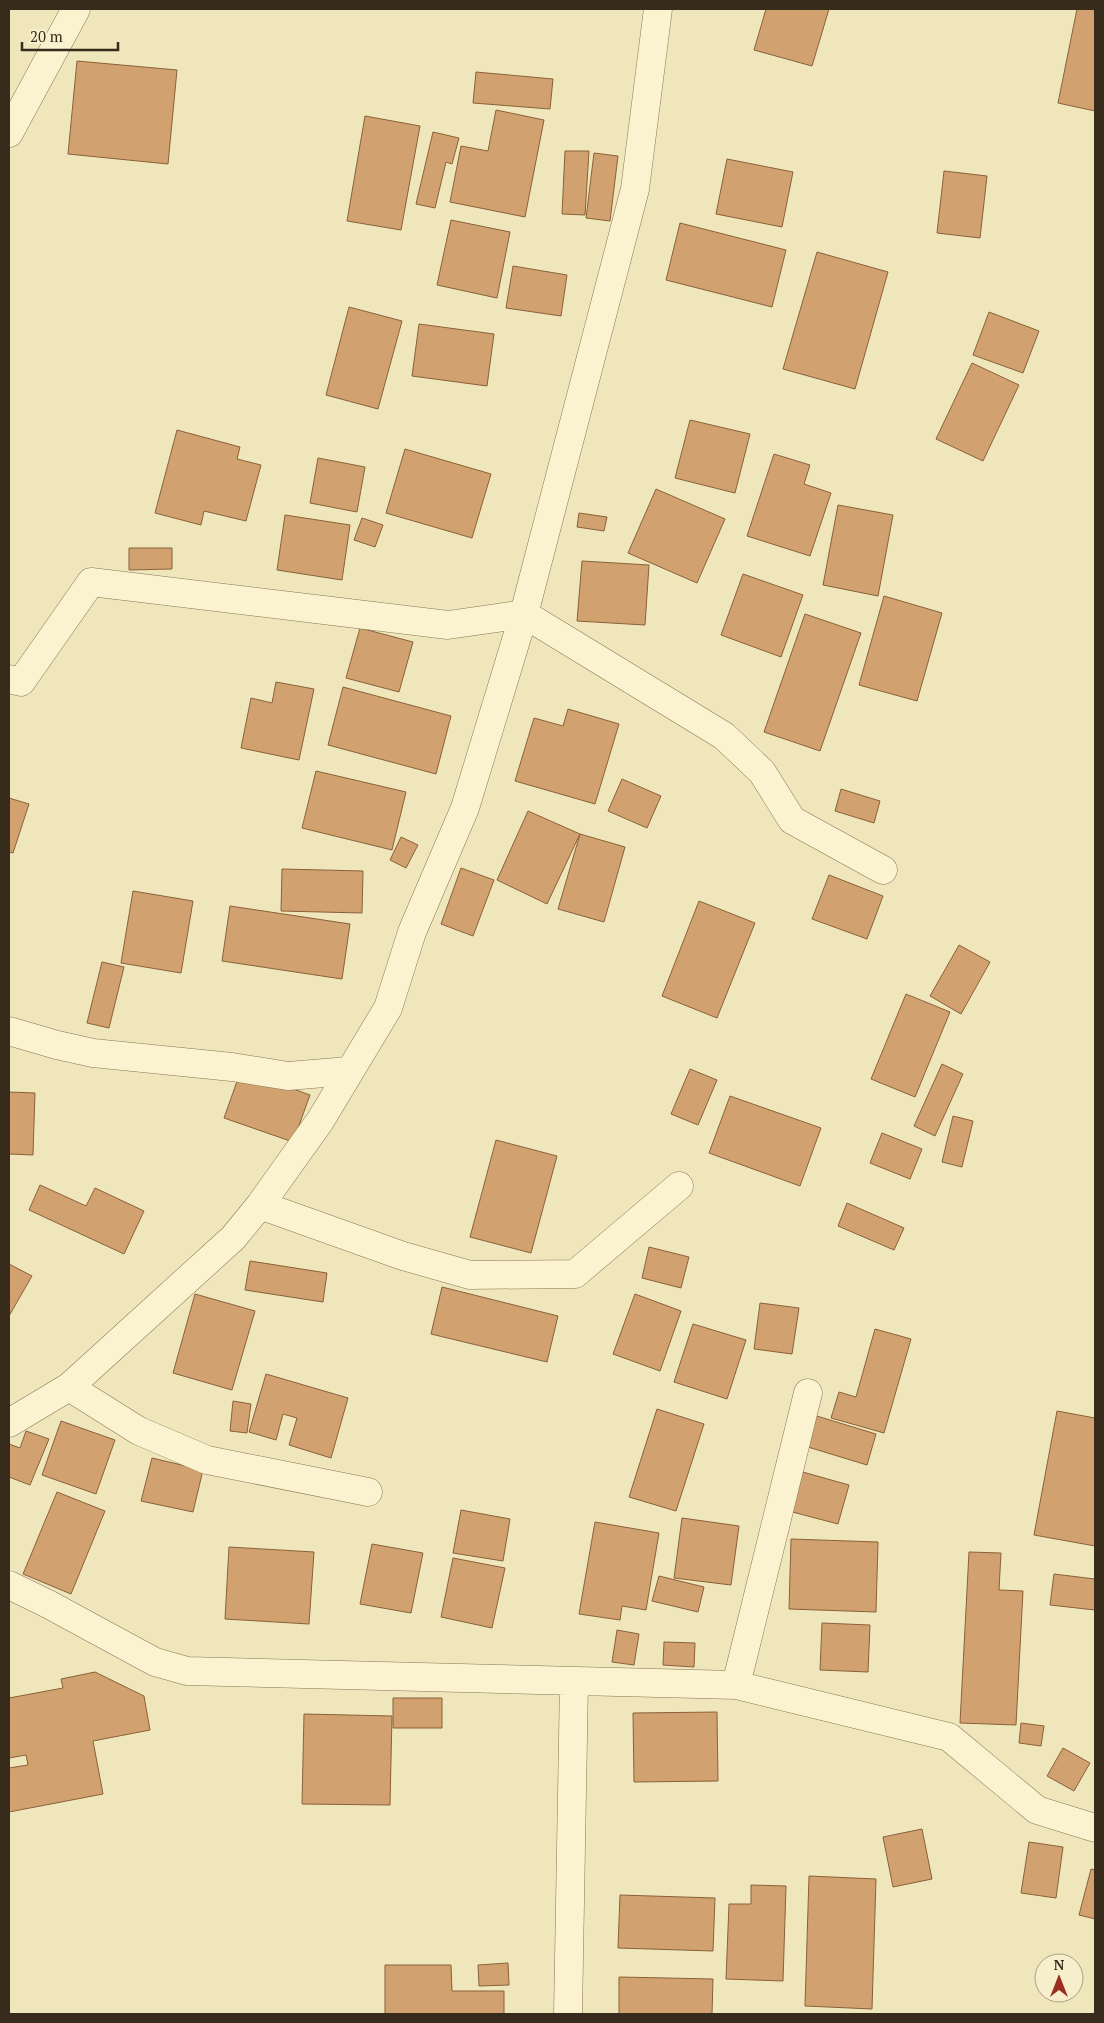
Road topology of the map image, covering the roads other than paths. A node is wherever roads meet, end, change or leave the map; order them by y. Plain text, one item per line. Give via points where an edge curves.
1 (76, 9) edge
2 (658, 9) edge
3 (9, 133) edge
4 (524, 614) junction
5 (9, 679) edge
6 (882, 870) dead end
7 (9, 1031) edge
8 (349, 1071) junction
9 (679, 1186) dead end
10 (260, 1205) junction
11 (69, 1387) junction
12 (808, 1393) dead end
13 (9, 1423) edge
14 (368, 1492) dead end
15 (9, 1585) edge
16 (574, 1682) junction
17 (736, 1685) junction
18 (1095, 1828) edge
19 (568, 2014) edge

1 - 3 street
2 - 4 street via 635,189
4 - 5 street via 448,625 91,582 21,682
4 - 6 street via 724,736 762,772 792,820
4 - 8 street via 465,808 412,932 388,1008
7 - 8 street via 93,1053 288,1076
8 - 10 street via 320,1121
9 - 10 street via 575,1274 470,1275 403,1256
10 - 11 street via 233,1238
11 - 13 street
11 - 14 street via 139,1431 208,1460
12 - 17 street
15 - 16 street via 155,1662 187,1671
16 - 17 street
16 - 19 street
17 - 18 street via 949,1736 1037,1810

